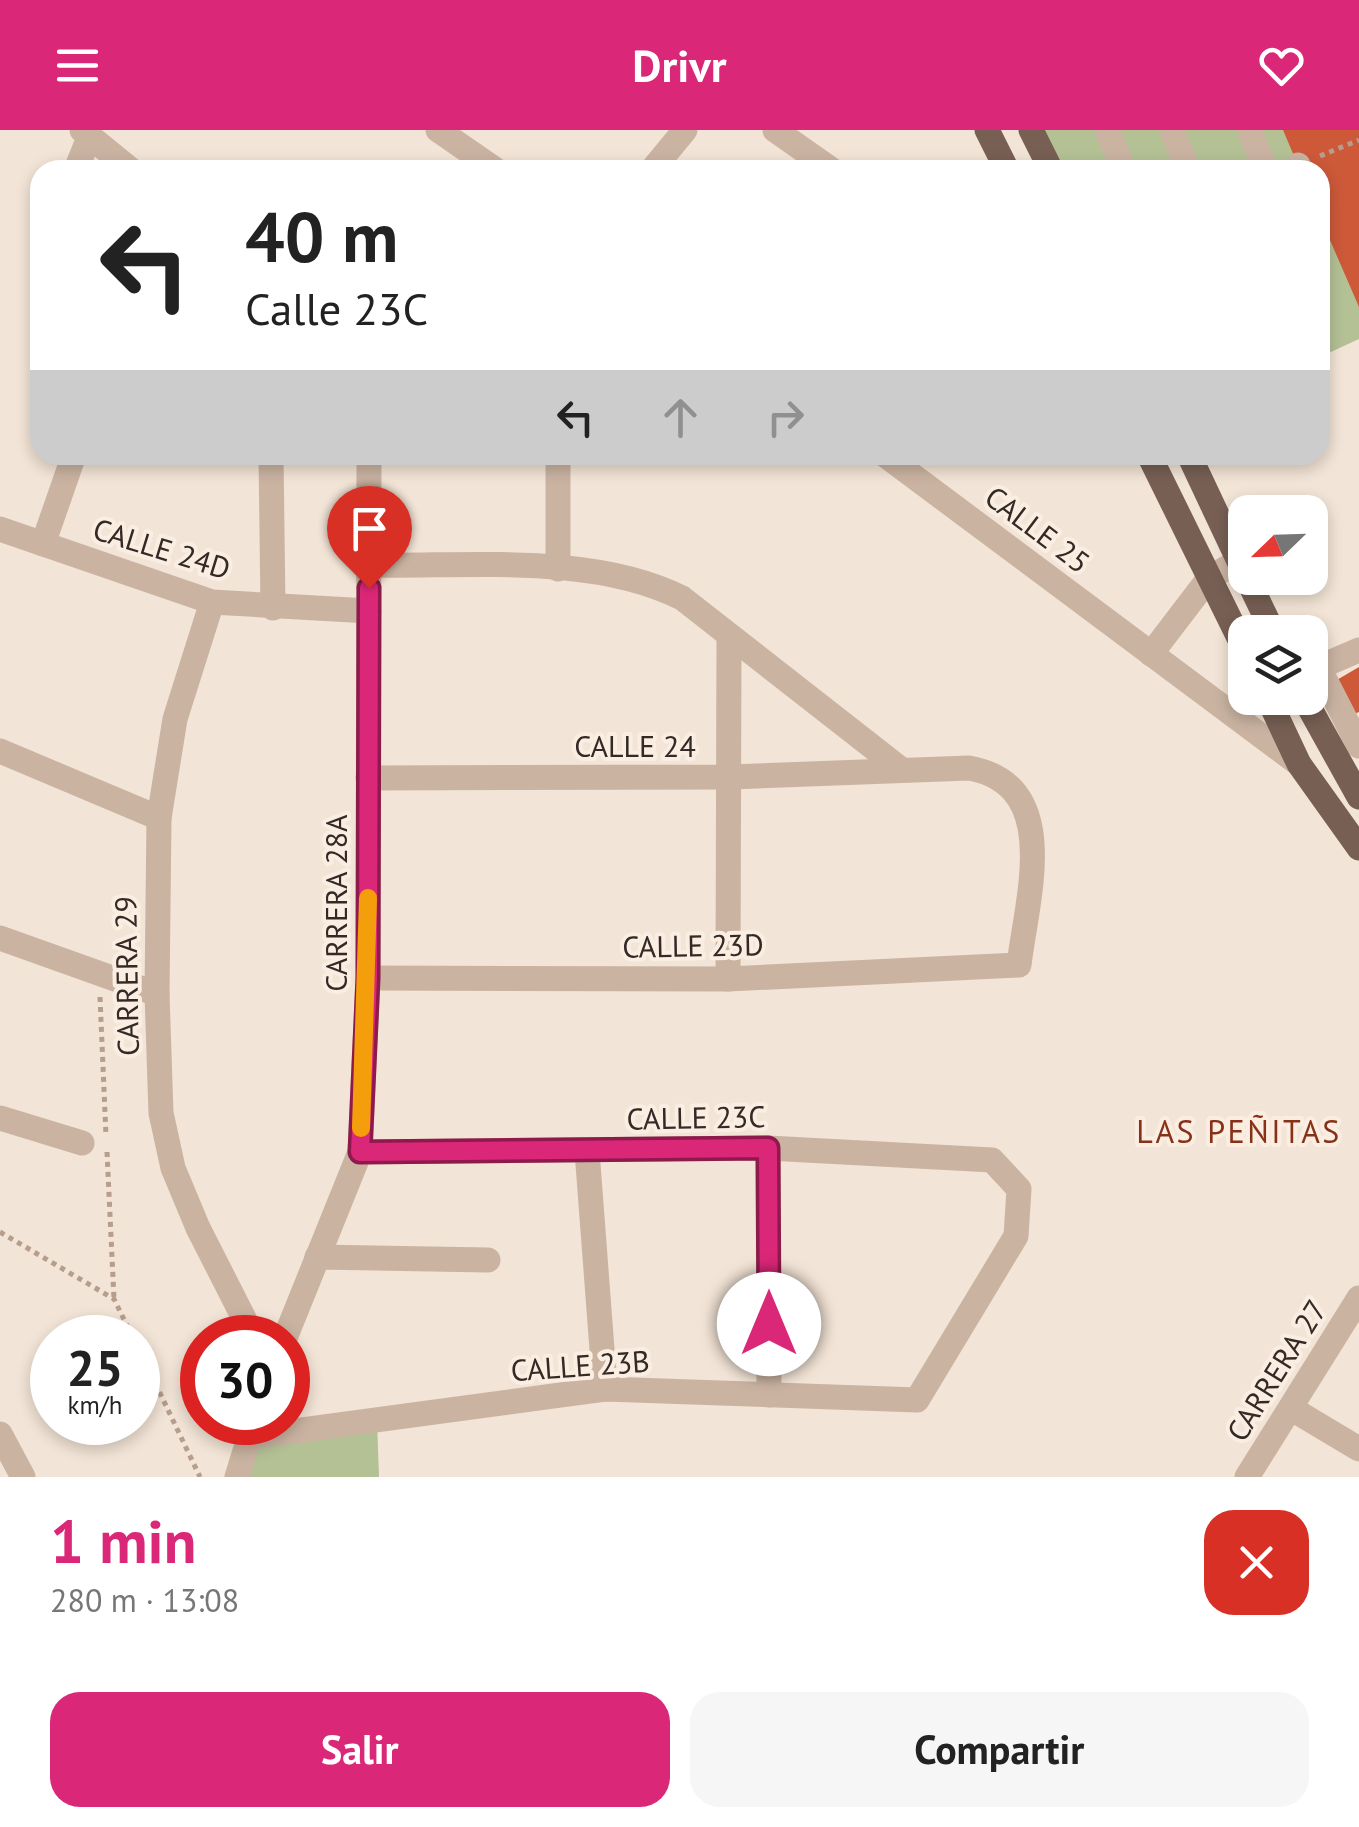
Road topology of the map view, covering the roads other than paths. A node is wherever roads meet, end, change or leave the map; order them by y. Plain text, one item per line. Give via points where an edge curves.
1 (438, 130) edge
2 (685, 130) edge
3 (775, 130) edge
4 (987, 130) edge
5 (1031, 130) edge
6 (1107, 130) edge
7 (1172, 130) edge
8 (1249, 130) edge
9 (86, 132) edge
10 (79, 160) edge
11 (119, 160) edge
12 (482, 160) edge
13 (660, 160) edge
14 (818, 160) edge
15 (1002, 160) edge
16 (1047, 160) edge
17 (1120, 160) edge
18 (1178, 160) edge
19 (1262, 160) edge
20 (71, 465) edge
21 (271, 465) edge
22 (369, 465) edge
23 (558, 465) edge
24 (899, 465) edge
25 (1154, 465) edge
26 (1195, 465) edge
27 (0, 529) edge
28 (1228, 537) edge
29 (43, 544) junction
30 (369, 564) junction
31 (558, 569) junction
32 (1228, 574) edge
33 (1209, 578) junction
34 (212, 602) junction
35 (273, 608) junction
36 (369, 612) junction
37 (1228, 616) edge
38 (729, 636) junction
39 (1359, 650) edge
40 (1151, 654) junction
41 (1328, 663) edge
42 (1328, 693) edge
43 (1276, 715) edge
44 (1312, 715) edge
45 (1359, 747) edge
46 (0, 750) edge
47 (1299, 764) junction
48 (1337, 765) junction
49 (902, 770) junction
50 (730, 777) junction
51 (368, 778) junction
52 (1359, 797) edge
53 (159, 818) junction
54 (1359, 848) edge
55 (0, 938) edge
56 (1019, 965) joint
57 (368, 978) junction
58 (728, 979) junction
59 (156, 994) junction
60 (0, 1118) edge
61 (82, 1143) dead end
62 (768, 1148) junction
63 (587, 1151) junction
64 (360, 1152) junction
65 (318, 1257) junction
66 (488, 1260) dead end
67 (1359, 1298) edge
68 (243, 1315) edge
69 (294, 1315) edge
70 (605, 1389) junction
71 (769, 1395) junction
72 (917, 1400) joint
73 (1292, 1408) junction
74 (310, 1423) edge
75 (0, 1436) edge
76 (247, 1445) edge
77 (1359, 1449) edge
78 (23, 1477) edge
79 (237, 1477) edge
80 (1248, 1477) edge

1 - 12 street
2 - 13 street
3 - 14 street
4 - 15 main road
5 - 16 main road
6 - 17 street
7 - 18 street
8 - 19 street
9 - 10 street
9 - 11 street
20 - 29 street
21 - 35 street
22 - 30 street, CARRERA 28A
23 - 31 street
24 - 40 street, CALLE 25
25 - 33 main road
26 - 28 main road
27 - 29 street, CALLE 24D
29 - 34 street, CALLE 24D
30 - 31 street
30 - 36 street, CARRERA 28A
31 - 38 street via 648,581 682,598
32 - 33 street
33 - 37 main road
33 - 40 street
34 - 35 street, CALLE 24D
34 - 53 street, CARRERA 29 via 174,719
35 - 36 street, CALLE 24D
36 - 51 street, CARRERA 28A
38 - 49 street
38 - 50 street
39 - 41 street
40 - 47 street, CALLE 25
42 - 45 street
43 - 47 main road
44 - 48 main road
45 - 48 street
46 - 53 street
47 - 54 main road
48 - 52 main road
49 - 50 street, CALLE 24
49 - 56 street, CALLE 24 via 969,768 996,773 1013,785 1034,846
50 - 51 street, CALLE 24
50 - 58 street
51 - 57 street, CARRERA 28A
53 - 59 street, CARRERA 29
55 - 59 street
56 - 58 street, CALLE 23D
57 - 58 street, CALLE 23D
57 - 64 street, CARRERA 28A
59 - 68 street, CARRERA 29 via 161,1113 174,1168
60 - 61 street
62 - 63 street, CALLE 23C
62 - 71 street
62 - 72 street, CALLE 23C via 992,1160 1019,1189 1016,1236
63 - 64 street, CALLE 23C
63 - 70 street
64 - 65 street, CARRERA 28A
65 - 66 street
65 - 69 street, CARRERA 28A
67 - 73 street, CARRERA 27
70 - 71 street, CALLE 23B
70 - 74 street, CALLE 23B
71 - 72 street, CALLE 23B
73 - 77 street
73 - 80 street, CARRERA 27
75 - 78 street
76 - 79 street

